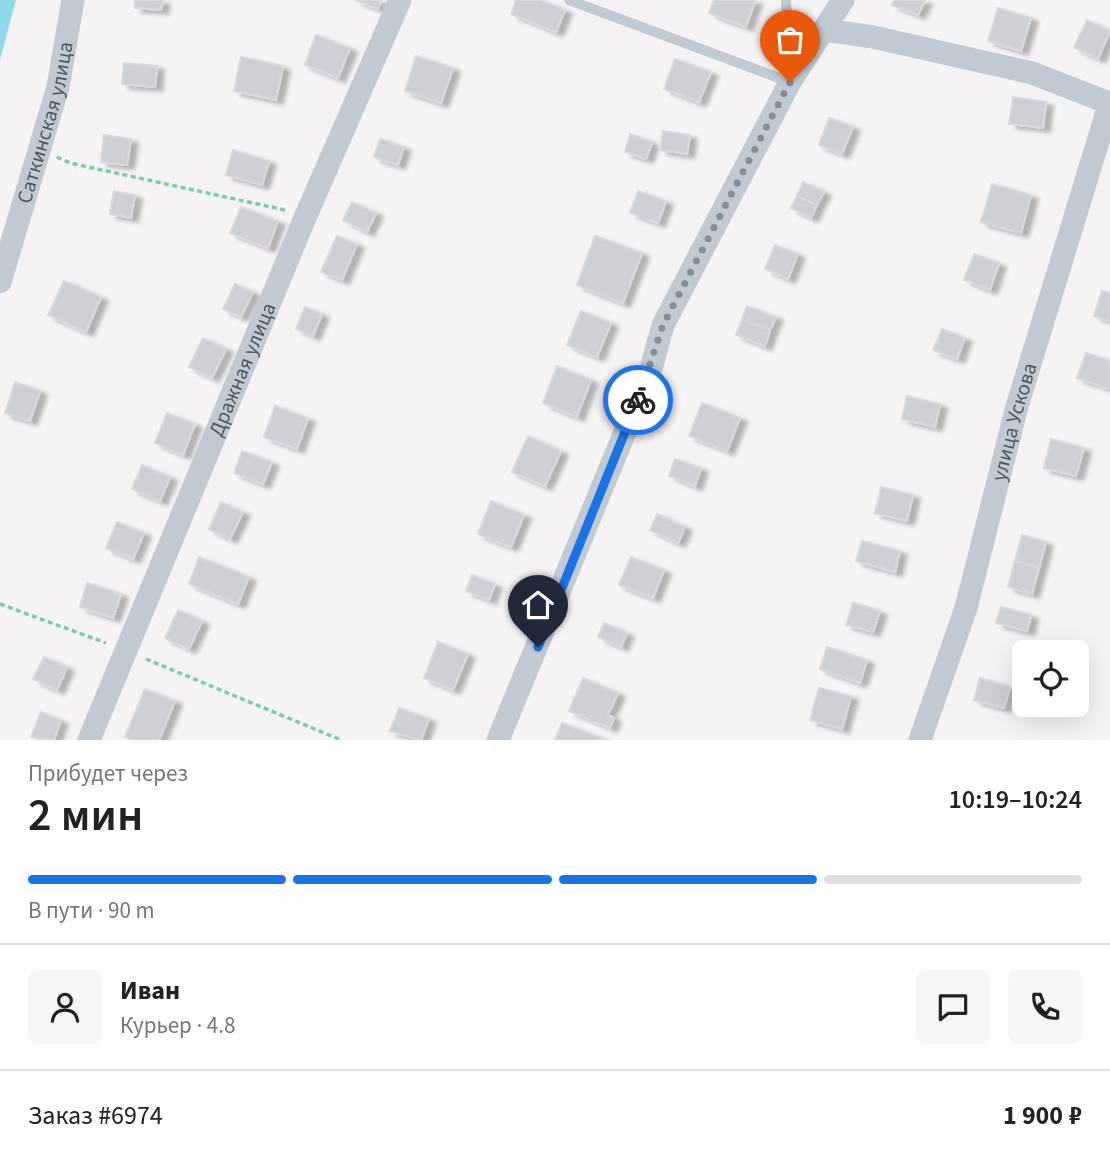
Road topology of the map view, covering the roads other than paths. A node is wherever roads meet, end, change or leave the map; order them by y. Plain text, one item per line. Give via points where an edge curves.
1 (73, 0) edge
2 (400, 0) edge
3 (569, 0) edge
4 (786, 0) edge
5 (843, 0) edge
6 (825, 30) junction
7 (790, 82) junction
8 (1110, 102) edge
9 (0, 282) edge
10 (89, 740) edge
11 (498, 740) edge
12 (920, 740) edge

1 - 9 street, Саткинская улица via 58,87
2 - 10 street, Дражная улица
3 - 7 lane
4 - 7 lane
5 - 6 street
6 - 7 street
6 - 8 street via 1032,74
7 - 11 street via 663,325 646,381
8 - 12 street, улица Ускова via 1016,410 966,608

